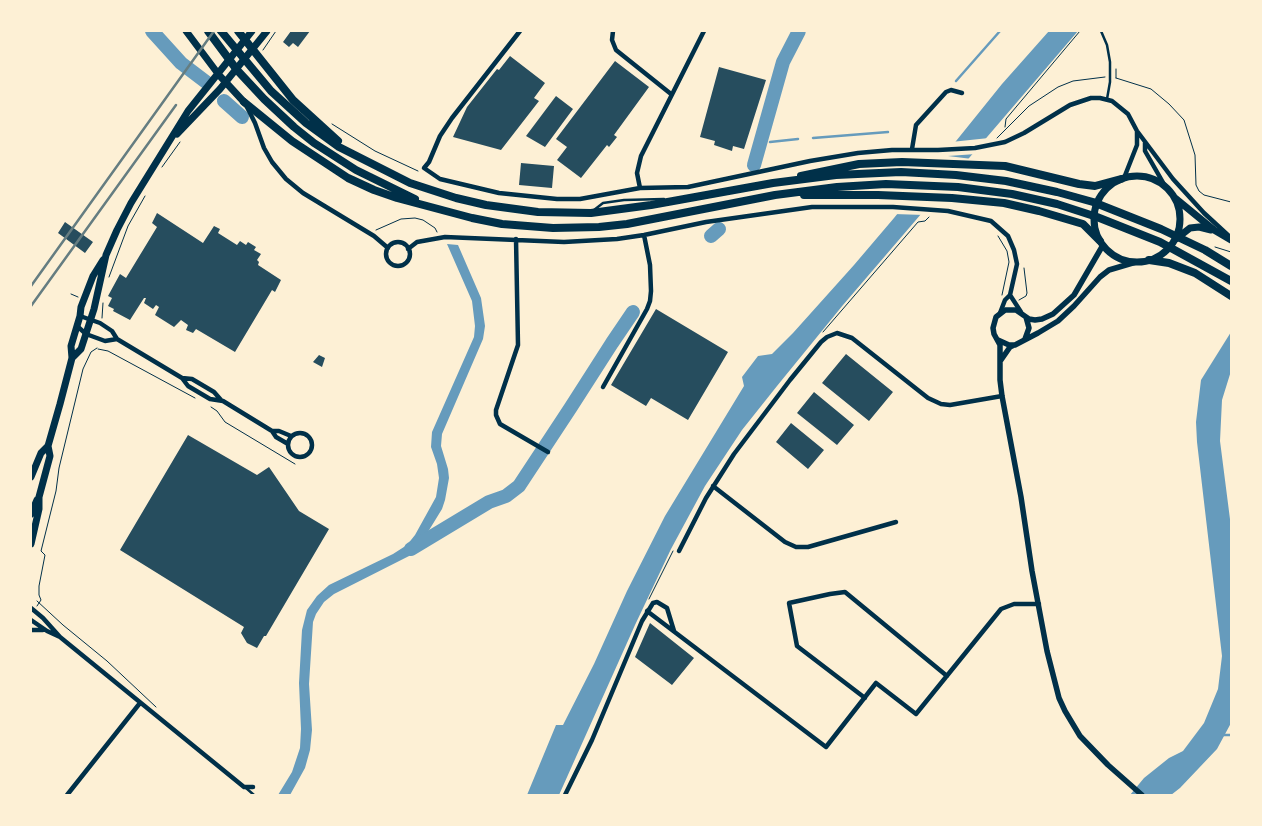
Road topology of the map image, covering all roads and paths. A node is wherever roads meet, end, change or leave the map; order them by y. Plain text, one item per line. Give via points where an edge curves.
1 (186, 31) edge
2 (208, 31) edge
3 (221, 31) edge
4 (238, 31) edge
5 (252, 31) edge
6 (267, 31) edge
7 (276, 31) edge
8 (520, 31) edge
9 (613, 31) edge
10 (704, 31) edge
11 (1080, 31) edge
12 (1101, 31) edge
13 (259, 54) dead end
14 (1115, 65) dead end
15 (1105, 77) dead end
16 (962, 93) dead end
17 (671, 94) junction
18 (1107, 99) junction
19 (244, 102) joint
20 (250, 110) junction
21 (331, 123) dead end
22 (1137, 131) junction
23 (173, 138) junction
24 (181, 140) dead end
25 (1145, 143) junction
26 (912, 149) junction
27 (357, 156) junction
28 (424, 168) junction
29 (159, 173) dead end
30 (1122, 179) junction
31 (772, 183) junction
32 (1165, 186) junction
33 (640, 188) junction
34 (146, 193) dead end
35 (774, 195) junction
36 (1175, 198) junction
37 (1231, 202) edge
38 (440, 209) junction
39 (925, 221) dead end
40 (376, 230) dead end
41 (1214, 230) junction
42 (437, 232) dead end
43 (644, 235) junction
44 (998, 236) dead end
45 (516, 239) junction
46 (1231, 239) edge
47 (1175, 240) junction
48 (1102, 243) junction
49 (388, 248) junction
50 (408, 249) junction
51 (106, 256) junction
52 (1149, 260) junction
53 (1136, 262) junction
54 (1231, 266) edge
55 (1024, 268) dead end
56 (875, 272) dead end
57 (109, 278) dead end
58 (1231, 282) edge
59 (71, 294) dead end
60 (1010, 295) junction
61 (1231, 296) edge
62 (81, 298) dead end
63 (1001, 298) dead end
64 (103, 299) dead end
65 (1020, 300) dead end
66 (1000, 313) junction
67 (1024, 314) junction
68 (80, 316) junction
69 (103, 317) dead end
70 (90, 319) junction
71 (77, 326) junction
72 (86, 334) junction
73 (117, 339) junction
74 (997, 339) junction
75 (99, 344) dead end
76 (1017, 344) junction
77 (97, 348) junction
78 (72, 358) junction
79 (1000, 362) junction
80 (182, 378) junction
81 (603, 387) dead end
82 (1002, 396) junction
83 (195, 398) dead end
84 (221, 400) junction
85 (211, 407) dead end
86 (272, 431) junction
87 (291, 436) junction
88 (288, 444) junction
89 (48, 446) junction
90 (547, 452) dead end
91 (295, 464) dead end
92 (31, 478) edge
93 (713, 486) junction
94 (39, 497) junction
95 (31, 514) edge
96 (896, 522) dead end
97 (31, 544) edge
98 (679, 550) dead end
99 (1039, 604) junction
100 (31, 608) edge
101 (647, 611) junction
102 (31, 620) edge
103 (31, 630) edge
104 (47, 631) junction
105 (674, 631) junction
106 (60, 637) junction
107 (948, 676) junction
108 (865, 698) junction
109 (140, 704) junction
110 (159, 710) dead end
111 (244, 787) junction
112 (253, 787) dead end
113 (67, 795) edge
114 (254, 795) edge
115 (566, 795) edge
116 (1142, 795) edge

1 - 19 main road
2 - 38 highway via 237,70 294,127 336,158 374,180
3 - 27 highway via 271,91 306,124
4 - 27 highway via 293,100
5 - 23 main road via 188,111
6 - 23 main road via 220,89
7 - 13 path
8 - 28 street via 452,118
9 - 17 street via 616,50
10 - 17 street
11 - 15 path via 1006,119 1005,128 1029,106 1058,87 1073,81
12 - 18 lane via 1108,48 1110,77
14 - 37 path via 1116,78 1151,89 1184,120 1195,155 1199,191
16 - 26 street via 955,90 946,92 916,125
17 - 33 street via 637,167
18 - 22 street via 1122,107
18 - 26 street via 1091,98 1070,105 1005,142 975,148
19 - 20 highway
20 - 38 highway via 348,178 381,192
20 - 49 street via 272,162 286,179
21 - 28 path via 391,160 418,171
22 - 25 street
22 - 30 street via 1137,145
23 - 51 main road via 131,203
24 - 29 path
25 - 32 street via 1145,151
25 - 46 street via 1182,191
26 - 33 street via 810,161 688,187
27 - 31 highway via 410,183 456,198 538,212 620,210
28 - 33 street via 450,182 523,197 580,199
30 - 31 highway via 1095,186 1012,167 902,162 835,168
30 - 32 main road via 1142,176
30 - 48 main road via 1105,191 1095,211 1095,224
31 - 54 highway via 894,172 1006,181 1100,205 1161,228
32 - 36 main road
34 - 57 path via 128,226
35 - 38 highway via 618,225 553,228 502,224
35 - 48 highway via 878,195 1004,203 1083,224
35 - 58 highway via 837,186 886,184 981,189 1012,194 1057,204 1160,242
36 - 41 main road
36 - 47 main road via 1180,217
39 - 56 path via 918,222
40 - 42 path via 401,219 415,218 423,220
41 - 46 main road
41 - 47 main road via 1190,228
43 - 45 street via 579,241
43 - 60 street via 706,222 812,207 948,211 991,221 1008,236 1016,264
43 - 81 street via 650,265 650,301
44 - 63 path via 1009,262
45 - 50 street via 438,238 417,242
45 - 90 street via 518,345 496,415 500,424
47 - 52 main road via 1165,252
48 - 53 main road via 1124,260
48 - 67 street via 1074,295 1053,314 1042,319 1029,320
49 - 50 street via 396,243
49 - 50 street via 388,262 398,266 407,262
51 - 68 main road via 91,281
51 - 70 main road
52 - 53 main road
52 - 61 highway via 1194,273
53 - 76 street via 1108,270 1058,321
55 - 65 path via 1027,293
59 - 62 path
60 - 66 street
60 - 67 street
64 - 69 path
66 - 67 street via 1010,309
66 - 74 street via 993,322
67 - 76 street via 1028,334
68 - 70 street
68 - 71 main road
70 - 72 main road
70 - 73 street via 112,331
71 - 72 street
71 - 78 main road via 71,346
72 - 73 street via 108,342
72 - 78 main road via 81,349
73 - 80 street
74 - 76 street via 1002,343
74 - 79 street
75 - 77 path
76 - 79 street via 1010,347
77 - 83 path
77 - 110 path via 91,352 83,369 58,468 56,492 41,551 45,555 38,595 41,600 38,603
78 - 89 main road
79 - 82 street
80 - 84 street via 192,379
80 - 84 street via 188,386 210,399
82 - 93 street via 941,404 928,398 852,338 837,333 827,337 815,350
82 - 99 street
84 - 86 street
85 - 91 path via 225,422
86 - 87 street
86 - 88 street via 276,438
87 - 88 street
87 - 88 street via 299,433 307,436 311,442 310,450 299,456 290,451
89 - 92 main road via 41,453
89 - 94 main road via 50,456
93 - 96 street via 796,547 808,547
93 - 98 street
94 - 95 main road
94 - 97 main road
99 - 107 street via 1014,604 1001,609
99 - 116 street via 1055,684 1065,711 1088,744
100 - 106 street
101 - 105 street
101 - 105 street via 652,603 663,604
101 - 115 street
102 - 104 street
103 - 104 street
104 - 106 street
105 - 108 street via 826,747
106 - 109 street
107 - 108 street via 916,714 876,683
107 - 108 street via 845,592 789,603 797,646
109 - 111 street via 180,732
109 - 113 street
111 - 112 street
111 - 114 lane

